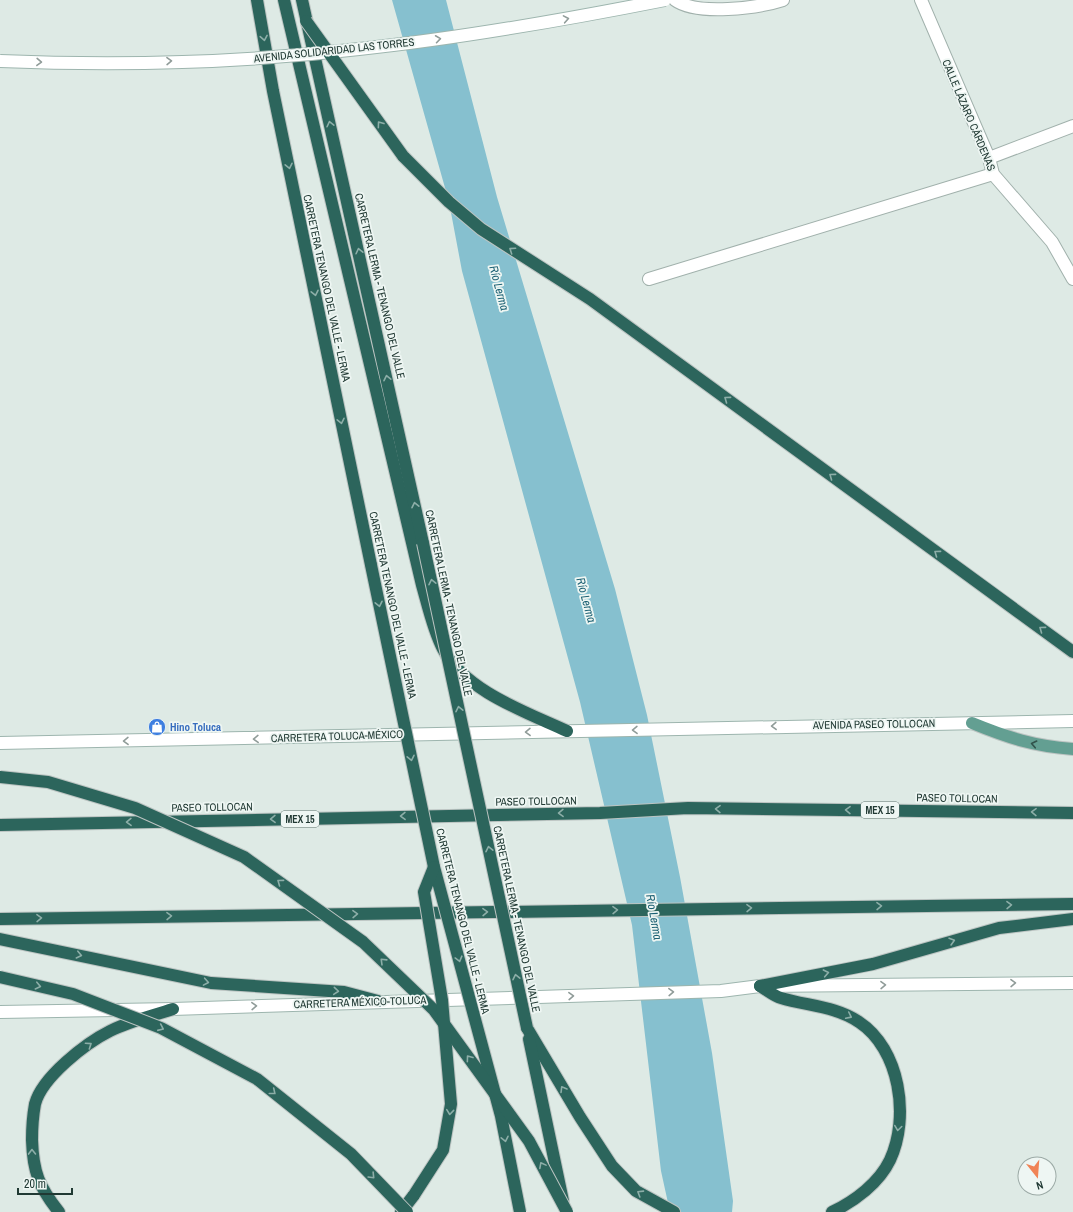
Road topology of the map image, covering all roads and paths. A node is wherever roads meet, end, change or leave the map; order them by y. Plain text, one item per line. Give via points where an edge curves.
1 (257, 0) edge
2 (284, 0) edge
3 (302, 0) edge
4 (665, 0) edge
5 (675, 0) edge
6 (783, 0) edge
7 (921, 0) edge
8 (306, 21) junction
9 (0, 61) edge
10 (1073, 126) edge
11 (989, 158) junction
12 (993, 174) junction
13 (649, 279) dead end
14 (1073, 279) edge
15 (1073, 652) edge
16 (1073, 721) edge
17 (972, 723) junction
18 (674, 729) joint
19 (572, 731) junction
20 (0, 743) edge
21 (1073, 749) edge
22 (0, 776) edge
23 (1073, 813) edge
24 (0, 825) edge
25 (434, 867) junction
26 (1073, 904) edge
27 (0, 919) edge
28 (1073, 919) edge
29 (0, 939) edge
30 (0, 977) edge
31 (1073, 983) edge
32 (760, 986) junction
33 (442, 1000) junction
34 (378, 1001) junction
35 (173, 1009) junction
36 (0, 1012) edge
37 (527, 1028) junction
38 (58, 1212) edge
39 (401, 1212) edge
40 (407, 1212) edge
41 (520, 1212) edge
42 (566, 1212) edge
43 (674, 1212) edge
44 (832, 1212) edge

1 -> 25 highway, CARRETERA TENANGO DEL VALLE - LERMA, bridge via 273,91
2 - 19 highway via 422,585 443,650 456,667 495,697
3 - 8 highway, CARRETERA LERMA - TENANGO DEL VALLE
9 -> 4 main road, AVENIDA SOLIDARIDAD LAS TORRES, bridge via 60,63 216,60 359,50 504,30
5 - 6 main road via 701,8 723,10
7 - 11 main road, CALLE LÁZARO CÁRDENAS
15 -> 8 highway, bridge via 590,299 481,229 449,202 403,156
37 -> 8 highway, CARRETERA LERMA - TENANGO DEL VALLE, bridge via 423,543
10 - 11 main road
11 - 12 main road, CALLE LÁZARO CÁRDENAS
12 - 13 main road
12 - 14 main road, CALLE LÁZARO CÁRDENAS via 1052,242
16 - 17 main road, AVENIDA PASEO TOLLOCAN
17 -> 18 main road, AVENIDA PASEO TOLLOCAN
21 -> 17 main road via 1048,747 1011,739
18 -> 19 main road, CARRETERA TOLUCA-MÉXICO
19 -> 20 main road, CARRETERA TOLUCA-MÉXICO
42 -> 22 highway, bridge via 529,1141 434,1010 363,942 244,857 135,808 48,782
23 -> 24 highway, PASEO TOLLOCAN / MEX 15 via 688,808
25 - 33 highway, bridge via 424,892
25 -> 41 highway, CARRETERA TENANGO DEL VALLE - LERMA, bridge via 501,1116
27 -> 26 highway
32 -> 28 highway via 873,964 999,928
29 -> 34 highway via 211,983 344,992
30 -> 40 highway, bridge via 73,994 161,1028 257,1079 351,1154
32 -> 31 main road
33 -> 32 main road, CARRETERA MÉXICO-TOLUCA, bridge via 721,991
32 -> 44 highway via 780,998 847,1015 870,1030 881,1044 895,1075 900,1109 896,1143 890,1160 859,1196
33 - 34 main road, CARRETERA MÉXICO-TOLUCA, bridge
33 -> 39 highway, bridge via 451,1104 448,1126 443,1150
35 -> 34 main road, CARRETERA MÉXICO-TOLUCA
35 - 36 main road, CARRETERA MÉXICO-TOLUCA
38 -> 35 highway via 44,1193 32,1161 36,1103 48,1080 72,1057 109,1032
37 - 42 highway, CARRETERA LERMA - TENANGO DEL VALLE, bridge
43 -> 37 highway via 636,1191 612,1166

